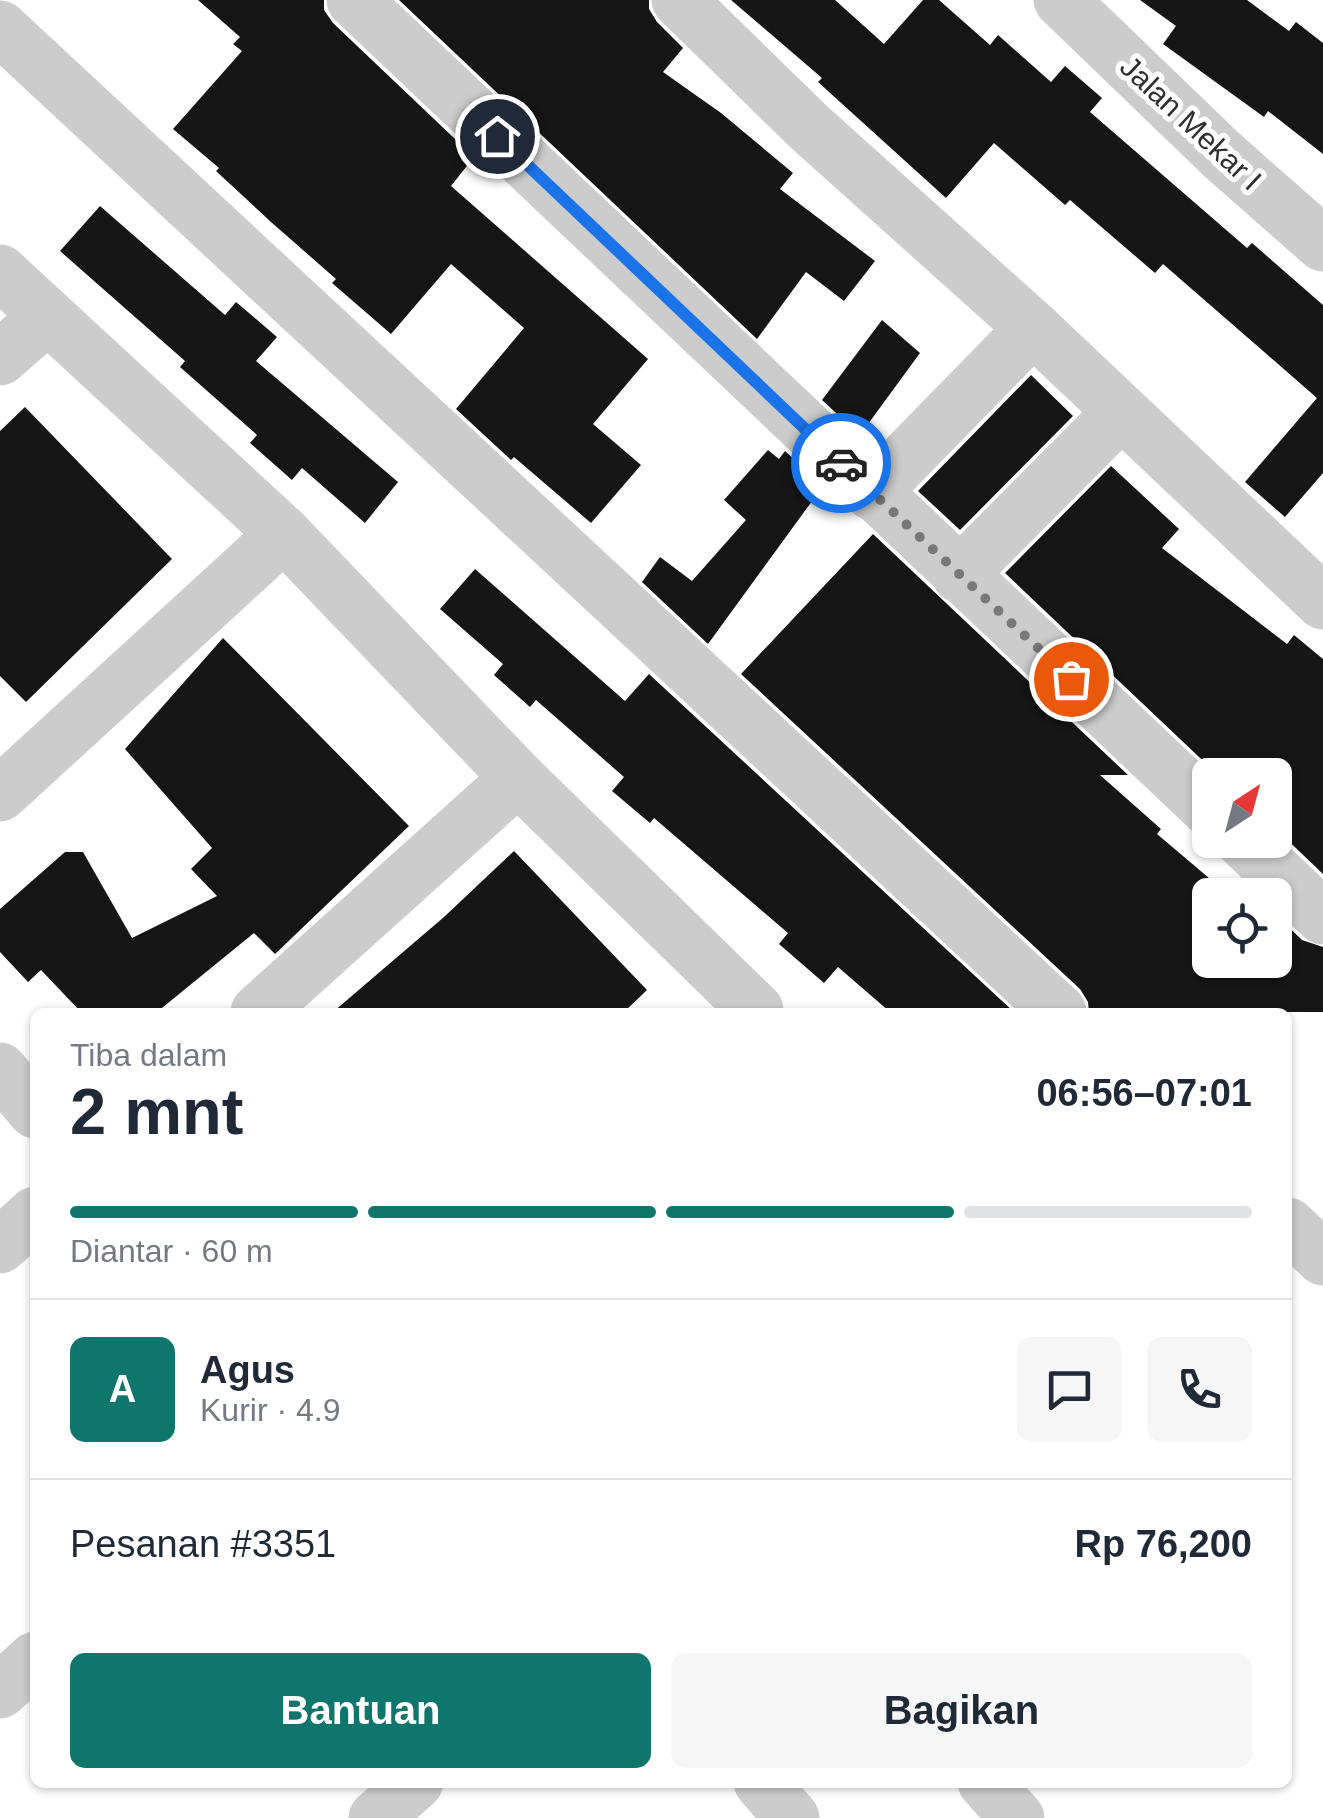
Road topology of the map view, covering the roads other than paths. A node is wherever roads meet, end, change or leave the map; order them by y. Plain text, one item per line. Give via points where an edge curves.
1 (354, 0) edge
2 (679, 0) edge
3 (1061, 0) edge
4 (0, 28) edge
5 (1323, 244) edge
6 (0, 272) edge
7 (47, 317) junction
8 (1033, 328) junction
9 (0, 358) edge
10 (1120, 412) junction
11 (872, 493) junction
12 (284, 534) junction
13 (959, 574) junction
14 (1323, 602) edge
15 (518, 778) junction
16 (1192, 793) edge
17 (0, 794) edge
18 (1261, 858) edge
19 (1323, 916) edge
20 (262, 1008) edge
21 (754, 1008) edge
22 (1055, 1008) edge
23 (0, 1070) edge
24 (30, 1105) edge
25 (30, 1219) edge
26 (1292, 1229) edge
27 (0, 1246) edge
28 (1323, 1258) edge
29 (30, 1663) edge
30 (0, 1690) edge
31 (409, 1788) edge
32 (766, 1788) edge
33 (990, 1788) edge
34 (376, 1818) edge
35 (792, 1818) edge
36 (1017, 1818) edge

1 - 11 street
2 - 8 street
3 - 5 street, Jalan Mekar I
4 - 22 street
6 - 7 street
7 - 9 street
7 - 12 street
8 - 10 street
8 - 11 street
10 - 13 street
10 - 14 street
11 - 13 street
12 - 15 street
12 - 17 street
13 - 16 street
15 - 20 street
15 - 21 street
18 - 19 street
23 - 24 street
25 - 27 street
26 - 28 street
29 - 30 street
31 - 34 street
32 - 35 street
33 - 36 street

